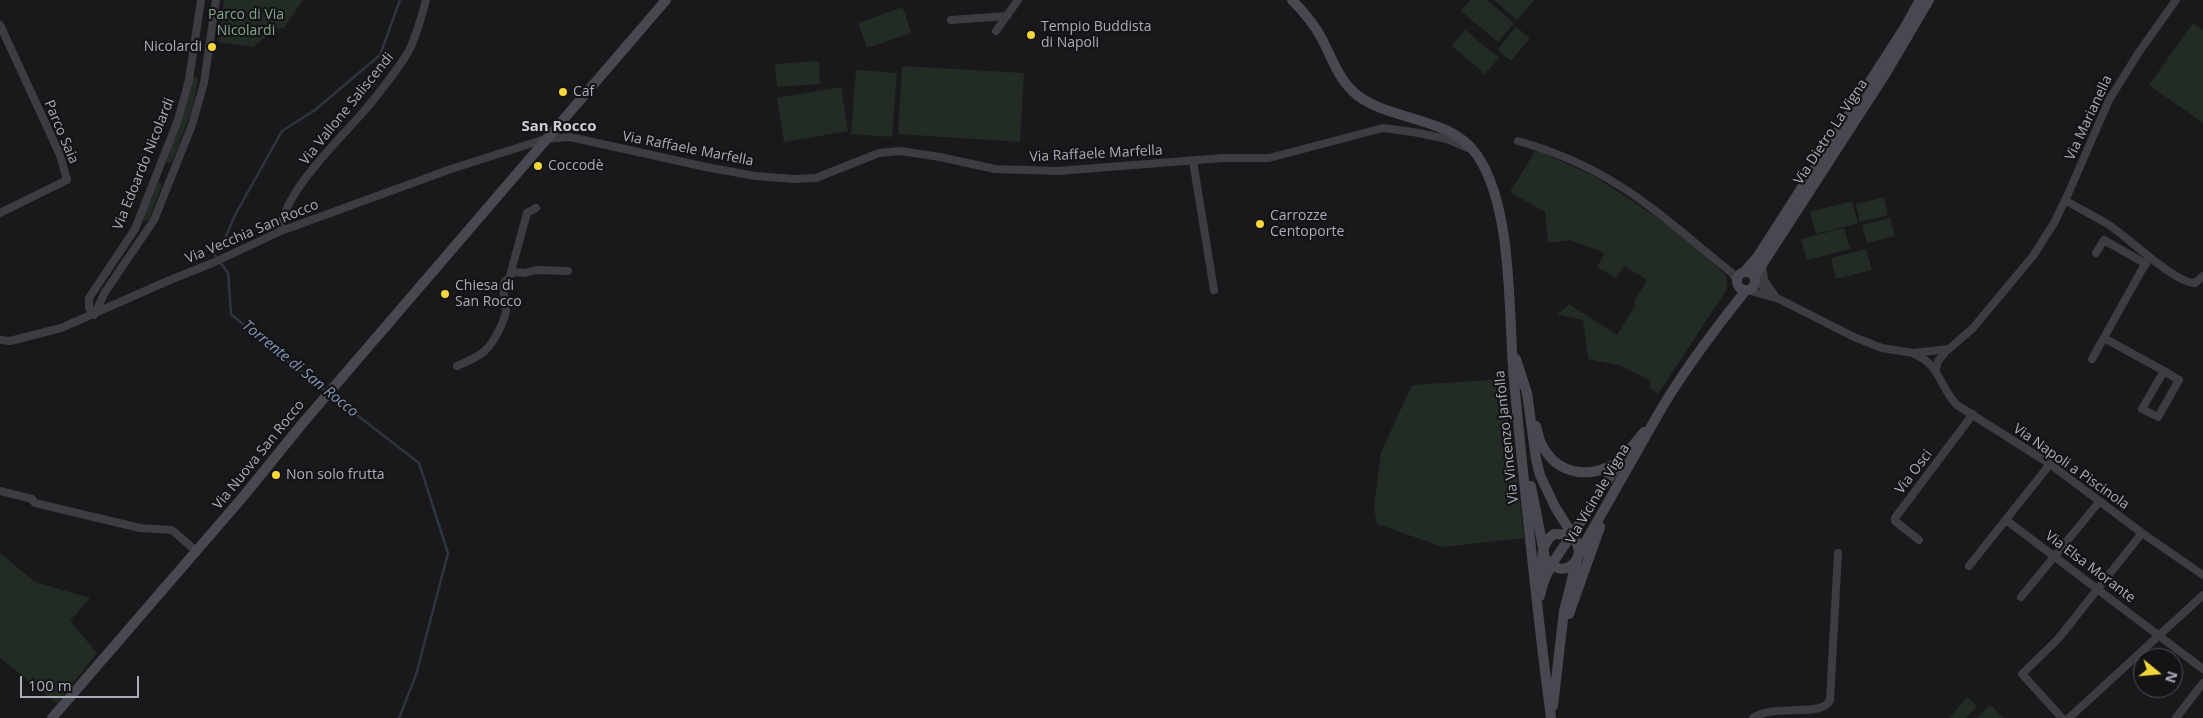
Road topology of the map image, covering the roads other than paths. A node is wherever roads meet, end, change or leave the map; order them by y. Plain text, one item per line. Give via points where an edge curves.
1 (216, 0) edge
2 (426, 0) edge
3 (666, 0) edge
4 (1018, 0) edge
5 (1292, 0) edge
6 (1920, 0) edge
7 (1929, 0) edge
8 (2173, 3) edge
9 (201, 4) edge
10 (215, 10) junction
11 (1006, 16) junction
12 (951, 20) dead end
13 (0, 26) edge
14 (996, 31) dead end
15 (193, 55) junction
16 (208, 57) junction
17 (206, 68) junction
18 (191, 69) junction
19 (545, 139) junction
20 (1518, 141) dead end
21 (1472, 149) junction
22 (1193, 161) junction
23 (158, 170) junction
24 (172, 175) junction
25 (2065, 200) junction
26 (536, 208) dead end
27 (0, 213) edge
28 (281, 231) junction
29 (2096, 253) dead end
30 (2147, 261) junction
31 (1762, 264) junction
32 (568, 271) dead end
33 (510, 272) junction
34 (2203, 276) edge
35 (1755, 278) junction
36 (1741, 281) junction
37 (1214, 290) dead end
38 (1777, 298) junction
39 (94, 314) junction
40 (2104, 338) junction
41 (0, 340) edge
42 (1949, 349) junction
43 (1913, 353) junction
44 (1513, 354) junction
45 (2092, 359) dead end
46 (457, 366) dead end
47 (1936, 369) junction
48 (2164, 371) junction
49 (1529, 406) junction
50 (1973, 414) junction
51 (1658, 416) junction
52 (1521, 444) junction
53 (1622, 458) junction
54 (2050, 464) junction
55 (0, 491) edge
56 (1610, 500) junction
57 (2099, 502) junction
58 (2006, 520) junction
59 (2142, 533) junction
60 (1572, 535) junction
61 (1918, 540) dead end
62 (196, 551) junction
63 (1543, 552) junction
64 (1838, 553) dead end
65 (2056, 557) junction
66 (1578, 558) junction
67 (1552, 566) junction
68 (1969, 566) dead end
69 (2203, 575) edge
70 (1542, 588) junction
71 (2099, 590) junction
72 (2203, 595) edge
73 (2021, 597) dead end
74 (1538, 608) junction
75 (2159, 635) junction
76 (1558, 660) junction
77 (2203, 669) edge
78 (2203, 683) edge
79 (52, 718) edge
80 (1551, 718) edge
81 (1753, 718) edge
82 (2062, 718) edge
83 (2069, 718) edge
84 (2176, 718) edge

1 - 10 street, Via Edoardo Nicolardi
2 - 28 street, Via Vallone Saliscendi via 408,53 366,109 316,164 291,201 282,220
3 - 19 main road, Via Nuova San Rocco
4 - 11 street
5 - 21 main road via 1308,16 1344,81 1357,95 1444,129
6 - 36 main road, Via Dietro La Vigna via 1901,35
7 - 31 main road, Via Dietro La Vigna via 1891,65
8 - 25 street, Via Marianella via 2108,100
9 - 10 street
9 - 15 street, Via Edoardo Nicolardi
10 - 16 street, Via Edoardo Nicolardi
11 - 12 street
11 - 14 street
13 - 27 street, Parco Saia via 60,155 67,180
15 - 16 street via 197,53
15 - 18 street, Via Edoardo Nicolardi
16 - 17 street, Via Edoardo Nicolardi
17 - 18 street via 200,71
17 - 24 street, Via Edoardo Nicolardi via 194,116
18 - 23 street, Via Edoardo Nicolardi via 186,94
19 - 22 street, Via Raffaele Marfella via 570,137 706,167 794,179 816,178 879,153 900,151 996,169 1058,171
19 - 28 street, Via Vecchia San Rocco via 451,169
19 - 62 main road, Via Nuova San Rocco
20 - 36 street via 1571,161 1618,184 1676,226
21 - 22 street, Via Raffaele Marfella via 1447,139 1382,128 1269,158
21 - 44 main road via 1491,179 1498,202
22 - 37 street
23 - 24 street
23 - 39 street, Via Edoardo Nicolardi via 135,229 89,298 89,308
24 - 39 street, Via Edoardo Nicolardi via 154,220 105,292
25 - 30 street via 2109,225
25 - 42 street, Via Marianella via 2021,273 1973,328
26 - 33 street via 527,213
28 - 39 street, Via Vecchia San Rocco
29 - 30 street via 2104,240
30 - 34 street via 2192,283
30 - 40 street
31 - 35 main road, Via Dietro La Vigna
31 - 38 street via 1764,280
32 - 33 street
33 - 46 street via 502,290 506,314 497,335 489,349
35 - 36 main road via 1750,273
35 - 36 main road, Via Dietro La Vigna via 1754,286
35 - 38 street
36 - 38 street
36 - 51 main road, Via Vicinale Vigna via 1720,322
38 - 43 street via 1868,343
39 - 41 street, Via Vecchia San Rocco via 61,328 10,341
40 - 45 street
40 - 48 street
42 - 43 street
42 - 47 street via 1941,356
43 - 47 street, Via Napoli a Piscinola
44 - 49 main road, Via Vincenzo Janfolla via 1524,378
44 - 52 main road, Via Vincenzo Janfolla
47 - 50 street, Via Napoli a Piscinola via 1952,399
48 - 48 street via 2179,380 2158,417 2142,408
49 - 53 main road, Via Vicinale Vigna via 1542,445 1563,466 1584,474 1595,473
49 - 60 main road, Via Vincenzo Janfolla via 1540,475
50 - 54 street, Via Napoli a Piscinola
50 - 61 street, Via Osci via 1895,519
51 - 53 main road, Via Vicinale Vigna
51 - 56 main road, Via Vicinale Vigna
52 - 63 main road
52 - 74 main road, Via Vincenzo Janfolla
53 - 60 main road, Via Vicinale Vigna
54 - 57 street, Via Napoli a Piscinola
54 - 58 street
55 - 62 street via 32,499 35,503 140,528 172,530
56 - 66 main road, Via Vicinale Vigna
56 - 76 main road via 1579,582
57 - 59 street, Via Napoli a Piscinola
57 - 65 street
58 - 65 street, Via Elsa Morante
58 - 68 street
59 - 69 street, Via Napoli a Piscinola
59 - 71 street
60 - 63 main road via 1554,534 1546,542
60 - 66 main road, Via Vincenzo Janfolla via 1578,546
60 - 67 main road, Via Vicinale Vigna
62 - 79 main road, Via Nuova San Rocco
63 - 67 main road
63 - 70 main road
64 - 81 street via 1828,705 1818,712 1767,711
65 - 71 street, Via Elsa Morante
65 - 73 street
66 - 67 main road, Via Vicinale Vigna via 1570,567
66 - 76 main road, Via Vincenzo Janfolla via 1564,611
67 - 70 main road, Via Vicinale Vigna
70 - 74 main road, Via Vicinale Vigna
71 - 75 street, Via Elsa Morante
71 - 82 street via 2058,639 2022,674
72 - 75 street
74 - 80 main road, Via Vincenzo Janfolla
75 - 77 street, Via Elsa Morante
75 - 83 street
76 - 80 main road, Via Vincenzo Janfolla
78 - 84 street

